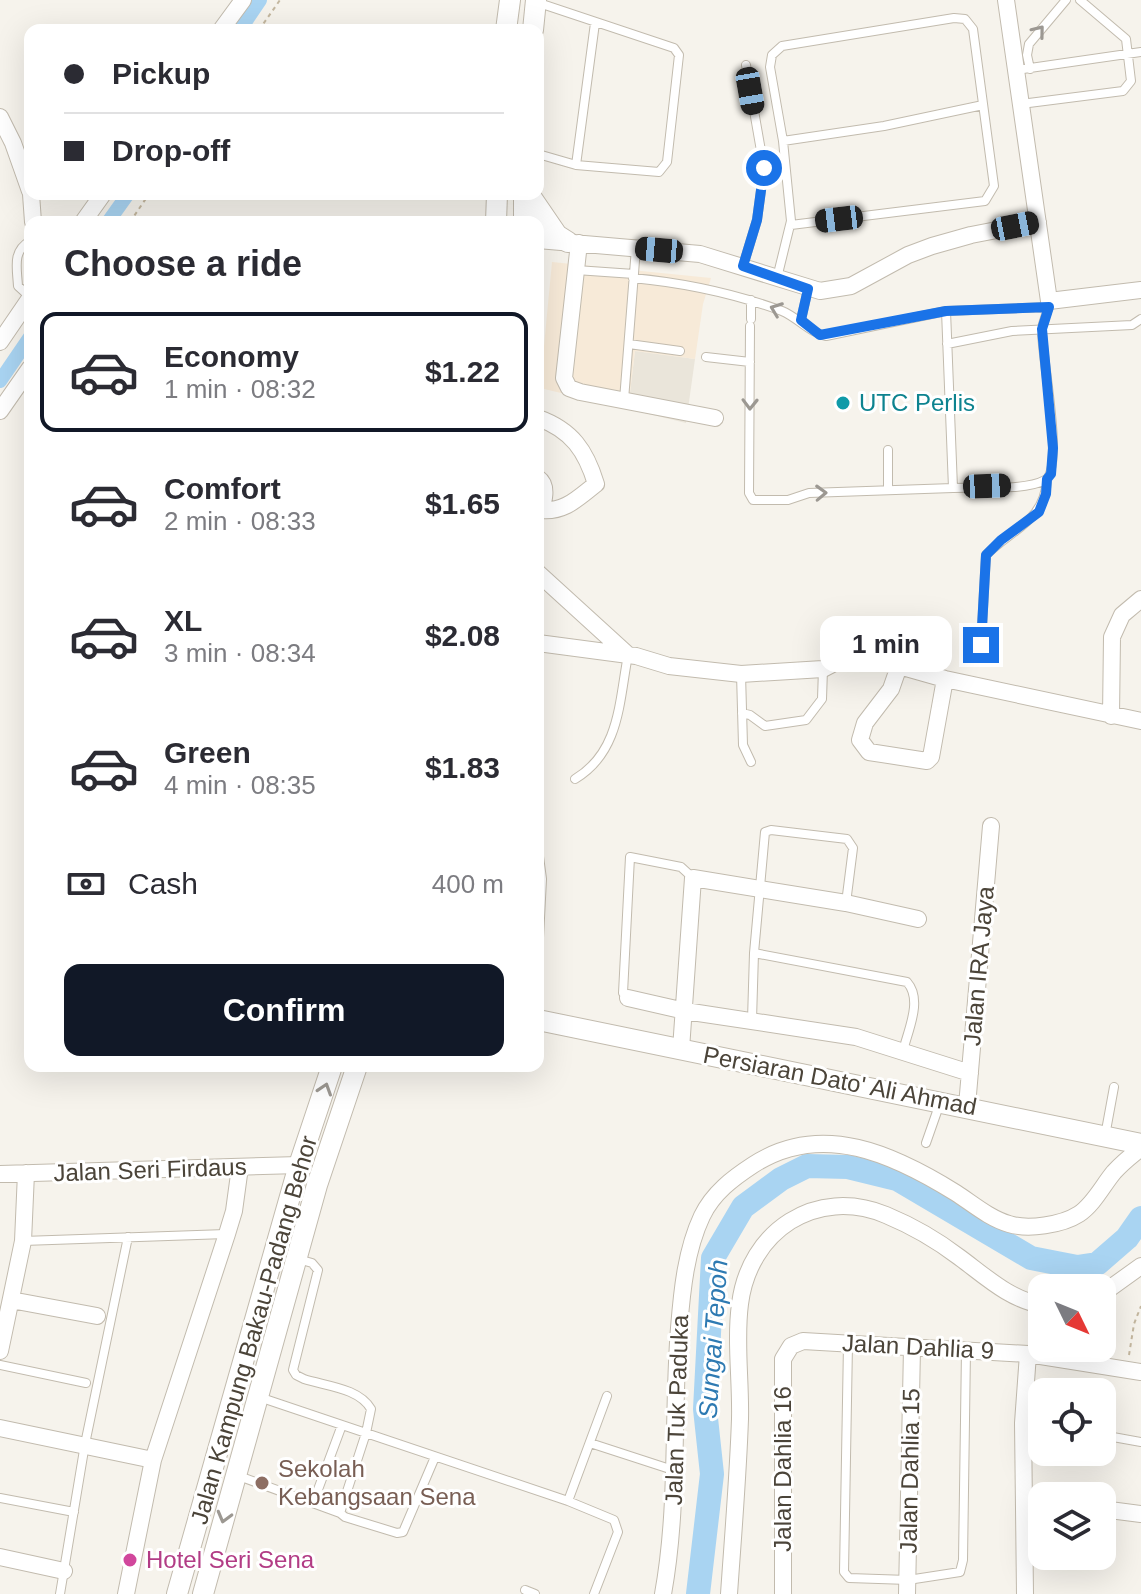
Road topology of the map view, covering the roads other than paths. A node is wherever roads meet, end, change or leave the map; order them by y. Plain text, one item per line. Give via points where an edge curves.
1 (243, 0) edge
2 (510, 0) edge
3 (1006, 0) edge
4 (1066, 0) edge
5 (1080, 0) edge
6 (535, 1) edge
7 (595, 23) junction
8 (225, 24) edge
9 (507, 24) edge
10 (533, 24) edge
11 (1141, 52) edge
12 (1129, 55) junction
13 (1141, 62) edge
14 (746, 65) dead end
15 (1023, 70) junction
16 (1021, 104) junction
17 (983, 105) junction
18 (0, 117) edge
19 (783, 141) junction
20 (544, 156) edge
21 (576, 165) junction
22 (24, 175) edge
23 (544, 217) edge
24 (1038, 222) junction
25 (791, 225) junction
26 (544, 240) edge
27 (574, 243) junction
28 (24, 245) edge
29 (636, 248) junction
30 (743, 266) junction
31 (576, 270) junction
32 (634, 276) junction
33 (777, 278) junction
34 (808, 289) junction
35 (1141, 290) edge
36 (24, 292) edge
37 (751, 300) junction
38 (1049, 304) junction
39 (24, 305) edge
40 (946, 311) junction
41 (1141, 319) edge
42 (801, 320) junction
43 (1042, 329) junction
44 (1, 337) edge
45 (629, 344) junction
46 (947, 344) junction
47 (680, 351) dead end
48 (706, 357) dead end
49 (750, 362) junction
50 (24, 377) edge
51 (624, 401) junction
52 (0, 411) edge
53 (715, 418) dead end
54 (544, 420) edge
55 (888, 450) dead end
56 (1047, 479) junction
57 (953, 488) junction
58 (888, 490) junction
59 (544, 511) edge
60 (544, 578) edge
61 (1141, 599) edge
62 (544, 644) edge
63 (981, 645) dead end
64 (628, 655) junction
65 (899, 666) junction
66 (823, 669) junction
67 (741, 674) junction
68 (945, 679) junction
69 (742, 713) junction
70 (1111, 716) junction
71 (1141, 721) edge
72 (751, 762) dead end
73 (575, 779) dead end
74 (991, 826) dead end
75 (693, 878) junction
76 (760, 889) junction
77 (846, 903) junction
78 (918, 919) dead end
79 (754, 953) junction
80 (628, 998) joint
81 (685, 1011) junction
82 (752, 1020) junction
83 (544, 1021) edge
84 (681, 1049) junction
85 (903, 1051) junction
86 (330, 1072) edge
87 (355, 1072) edge
88 (970, 1073) junction
89 (1114, 1087) dead end
90 (940, 1102) junction
91 (967, 1106) junction
92 (1105, 1136) junction
93 (926, 1143) dead end
94 (1141, 1146) edge
95 (299, 1165) junction
96 (240, 1167) junction
97 (26, 1173) junction
98 (0, 1174) edge
99 (227, 1234) junction
100 (128, 1237) junction
101 (23, 1241) junction
102 (296, 1258) junction
103 (1141, 1266) edge
104 (1116, 1284) edge
105 (1028, 1300) edge
106 (7, 1303) edge
107 (97, 1316) dead end
108 (848, 1343) junction
109 (791, 1346) joint
110 (912, 1348) junction
111 (966, 1350) junction
112 (0, 1351) edge
113 (1028, 1354) joint
114 (1078, 1362) edge
115 (0, 1365) edge
116 (1134, 1371) edge
117 (86, 1383) dead end
118 (258, 1396) junction
119 (607, 1396) dead end
120 (1023, 1423) junction
121 (1028, 1424) edge
122 (342, 1425) junction
123 (0, 1428) edge
124 (366, 1433) junction
125 (1116, 1438) edge
126 (1141, 1442) edge
127 (590, 1443) junction
128 (85, 1444) junction
129 (435, 1457) junction
130 (153, 1460) junction
131 (674, 1470) junction
132 (235, 1475) junction
133 (1032, 1482) edge
134 (0, 1498) edge
135 (568, 1501) junction
136 (313, 1503) junction
137 (1116, 1511) edge
138 (74, 1512) junction
139 (340, 1513) junction
140 (1141, 1514) edge
141 (0, 1557) edge
142 (1028, 1562) edge
143 (64, 1571) junction
144 (908, 1587) edge
145 (525, 1590) dead end
146 (60, 1594) edge
147 (126, 1594) edge
148 (177, 1594) edge
149 (203, 1594) edge
150 (535, 1594) edge
151 (594, 1594) edge
152 (663, 1594) edge
153 (729, 1594) edge
154 (783, 1594) edge
155 (1025, 1594) edge

1 - 8 street
2 - 9 street
3 - 15 street
15 -> 4 lane via 1029,44
5 - 12 lane via 1124,36
6 - 7 lane
6 - 10 street
7 - 21 lane
7 - 21 lane via 674,48 679,55 667,162 652,173
11 - 12 lane
12 - 13 lane
12 - 15 lane
12 - 16 lane via 1131,81 1123,91
14 - 30 lane via 764,168 757,220
15 - 16 street
16 - 24 street
17 - 19 lane
17 - 19 lane via 973,29 965,19 782,46 772,55 770,67
17 - 25 lane via 994,186 985,201
18 - 22 street
19 - 25 lane
20 - 21 lane
23 - 27 street via 557,235
24 - 34 street via 932,246 851,286
24 - 38 street
25 - 33 lane
26 - 27 street
27 - 29 street
27 - 31 street
28 - 36 lane via 17,257 18,286
29 - 30 street via 700,254
29 - 32 lane
30 - 33 street
31 - 32 lane
31 - 51 street via 564,378 580,392
32 - 37 lane
32 - 45 lane
33 - 34 street
34 - 42 lane
35 - 38 street
42 -> 37 lane
37 - 49 lane
38 - 40 lane
38 - 43 lane
39 - 44 street
40 - 42 lane via 826,336
40 - 46 lane
41 - 43 lane via 1132,325
43 - 46 lane
43 - 56 lane via 1053,448
45 - 47 lane
45 - 51 lane
46 - 57 lane
48 - 49 lane
49 -> 58 lane via 751,498 788,500 809,493
50 - 52 street
51 - 53 street
54 - 59 street via 571,434 596,484 567,507
55 - 58 lane
56 - 57 lane via 1031,485
56 - 63 lane via 1039,512 986,555
57 - 58 lane
60 - 64 street
61 - 70 street via 1122,615 1112,637
62 - 64 street
64 - 67 street via 669,666
64 - 73 lane via 610,742 596,763
65 - 66 street via 848,656
65 - 68 street
65 - 68 street via 891,689 865,723 860,740 869,752 927,761
66 - 67 street
66 - 69 lane via 822,699 806,720 765,726
67 - 69 lane
68 - 70 street
69 - 72 lane via 743,745
70 - 71 street
74 - 88 street, Jalan IRA Jaya
75 - 76 street
75 - 80 lane via 681,867 630,857 623,993
75 - 81 street
76 - 77 street
76 - 77 lane via 765,832 847,839 853,848
76 - 79 lane
77 - 78 street
79 - 82 lane
79 - 85 lane via 907,982 915,1002
80 - 81 street
81 - 82 street
81 - 84 street
82 - 85 street via 856,1037
83 - 84 street, Persiaran Dato' Ali Ahmad
84 - 90 street, Persiaran Dato' Ali Ahmad
85 - 88 street
95 -> 86 street, Jalan Kampung Bakau-Padang Behor
87 - 102 street, Jalan Kampung Bakau-Padang Behor
88 - 91 street, Jalan IRA Jaya
89 - 92 lane
90 - 91 street, Persiaran Dato' Ali Ahmad
90 - 93 lane
91 - 92 street, Persiaran Dato' Ali Ahmad
92 - 94 street, Persiaran Dato' Ali Ahmad
94 - 131 street, Jalan Tuk Paduka via 1080,1213 1020,1227 992,1217 896,1159 844,1144 783,1151 737,1176 703,1213 688,1259 676,1361
95 - 96 street, Jalan Seri Firdaus
95 - 148 street, Jalan Kampung Bakau-Padang Behor
96 - 97 street, Jalan Seri Firdaus
96 - 99 street
97 - 98 street, Jalan Seri Firdaus
97 - 101 street
99 - 100 lane
99 - 130 street
100 - 101 lane
100 - 128 lane
101 - 106 street
102 - 118 street, Jalan Kampung Bakau-Padang Behor
102 - 124 lane via 318,1270 293,1370 366,1401 371,1409
103 - 104 street
105 - 153 street via 1008,1293 956,1254 884,1214 823,1207 802,1213 773,1233 750,1269 740,1304 740,1418
106 - 107 street
106 - 112 street
108 - 109 street, Jalan Dahlia 9 via 803,1341
108 - 110 street, Jalan Dahlia 9
108 - 144 lane via 844,1572 849,1578
109 - 154 street, Jalan Dahlia 16 via 783,1359
110 - 111 street, Jalan Dahlia 9
110 - 144 street, Jalan Dahlia 15
111 - 113 street, Jalan Dahlia 9
111 - 144 lane via 963,1565 960,1572
113 - 120 street
114 - 116 street, Jalan Dahlia 9
115 - 117 lane
118 - 122 lane
118 - 132 street, Jalan Kampung Bakau-Padang Behor
119 - 127 lane
120 - 121 lane
120 - 133 street
122 - 124 lane
122 - 136 lane
123 - 128 street
124 - 129 lane
124 - 139 lane
125 - 126 lane
127 - 131 lane
127 - 135 lane
128 - 130 street
128 - 138 lane
129 - 135 lane
129 - 139 lane via 403,1532
130 - 147 street
131 - 152 street, Jalan Tuk Paduka
132 - 136 lane
132 -> 149 street, Jalan Kampung Bakau-Padang Behor
134 - 138 lane
135 - 151 lane via 617,1525
136 - 139 lane
137 - 140 street
138 - 143 lane
141 - 143 street
142 - 155 street
143 - 146 lane
145 - 150 lane

